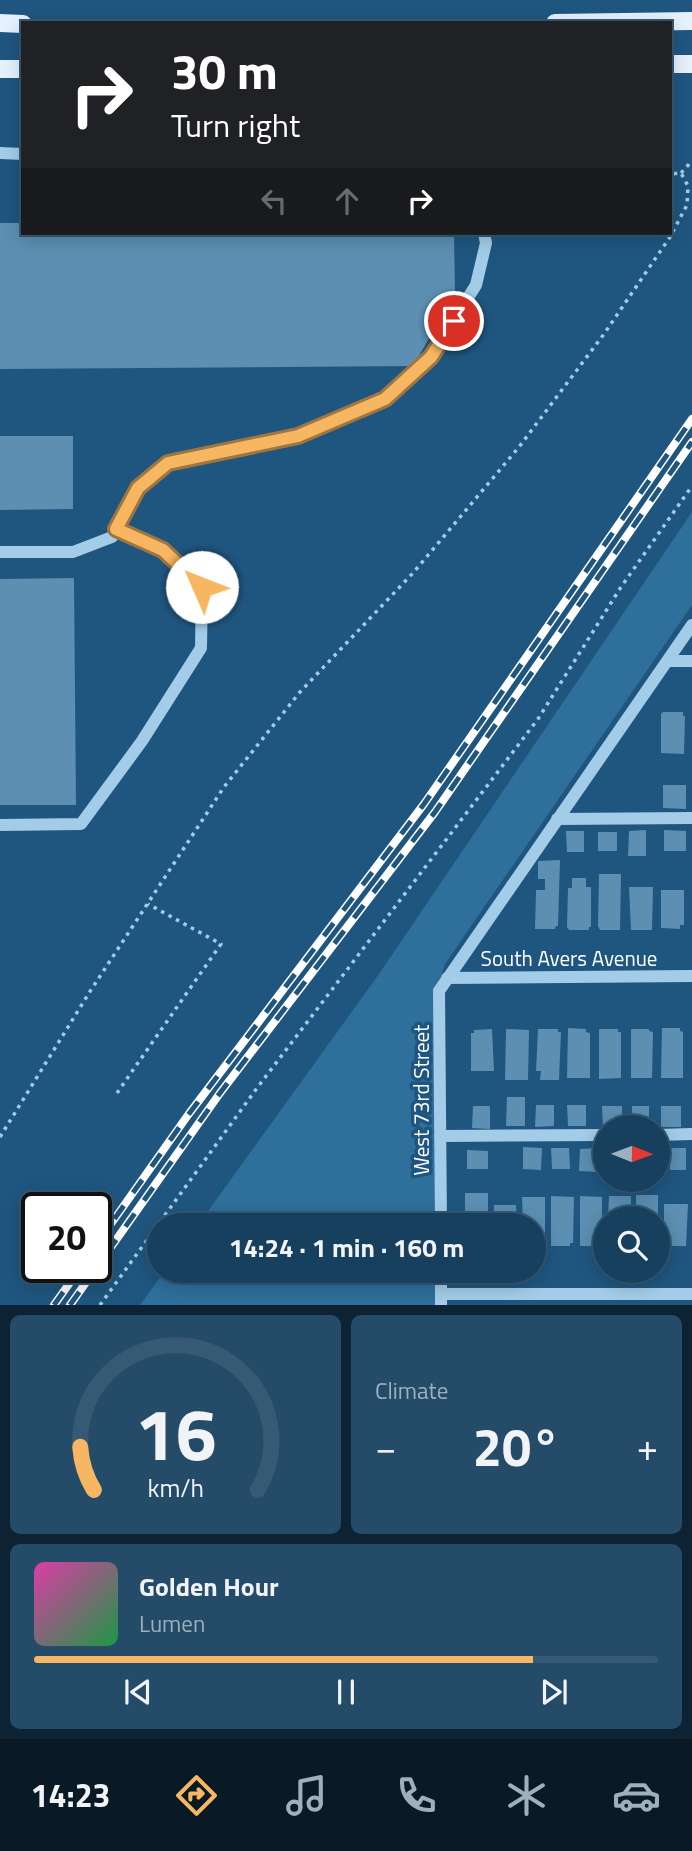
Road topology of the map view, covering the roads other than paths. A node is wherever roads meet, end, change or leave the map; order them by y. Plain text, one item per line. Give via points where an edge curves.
1 (672, 21) edge
2 (692, 21) edge
3 (0, 23) edge
4 (21, 24) edge
5 (672, 64) edge
6 (692, 64) edge
7 (0, 69) edge
8 (21, 69) edge
9 (0, 153) edge
10 (21, 154) edge
11 (484, 235) edge
12 (116, 529) junction
13 (0, 552) edge
14 (692, 625) edge
15 (667, 661) junction
16 (692, 661) edge
17 (692, 818) edge
18 (557, 819) junction
19 (0, 825) edge
20 (692, 976) edge
21 (447, 978) junction
22 (692, 1134) edge
23 (593, 1135) edge
24 (670, 1135) edge
25 (440, 1136) junction
26 (440, 1213) edge
27 (692, 1294) edge
28 (441, 1300) edge

1 - 2 main road
3 - 4 main road
5 - 6 main road
7 - 8 main road
9 - 10 street
11 - 12 street via 477,285 431,357 385,399 298,436 168,463 138,488
12 - 13 street via 112,537 73,552
12 - 19 street via 163,550 202,587 201,648 142,741 81,824
14 - 15 street
15 - 16 street
15 - 18 street
17 - 18 street
18 - 21 street
20 - 21 street, South Avers Avenue
21 - 25 street, West 73rd Street via 439,991
22 - 24 street
23 - 25 street
25 - 26 street, West 73rd Street
27 - 28 street

